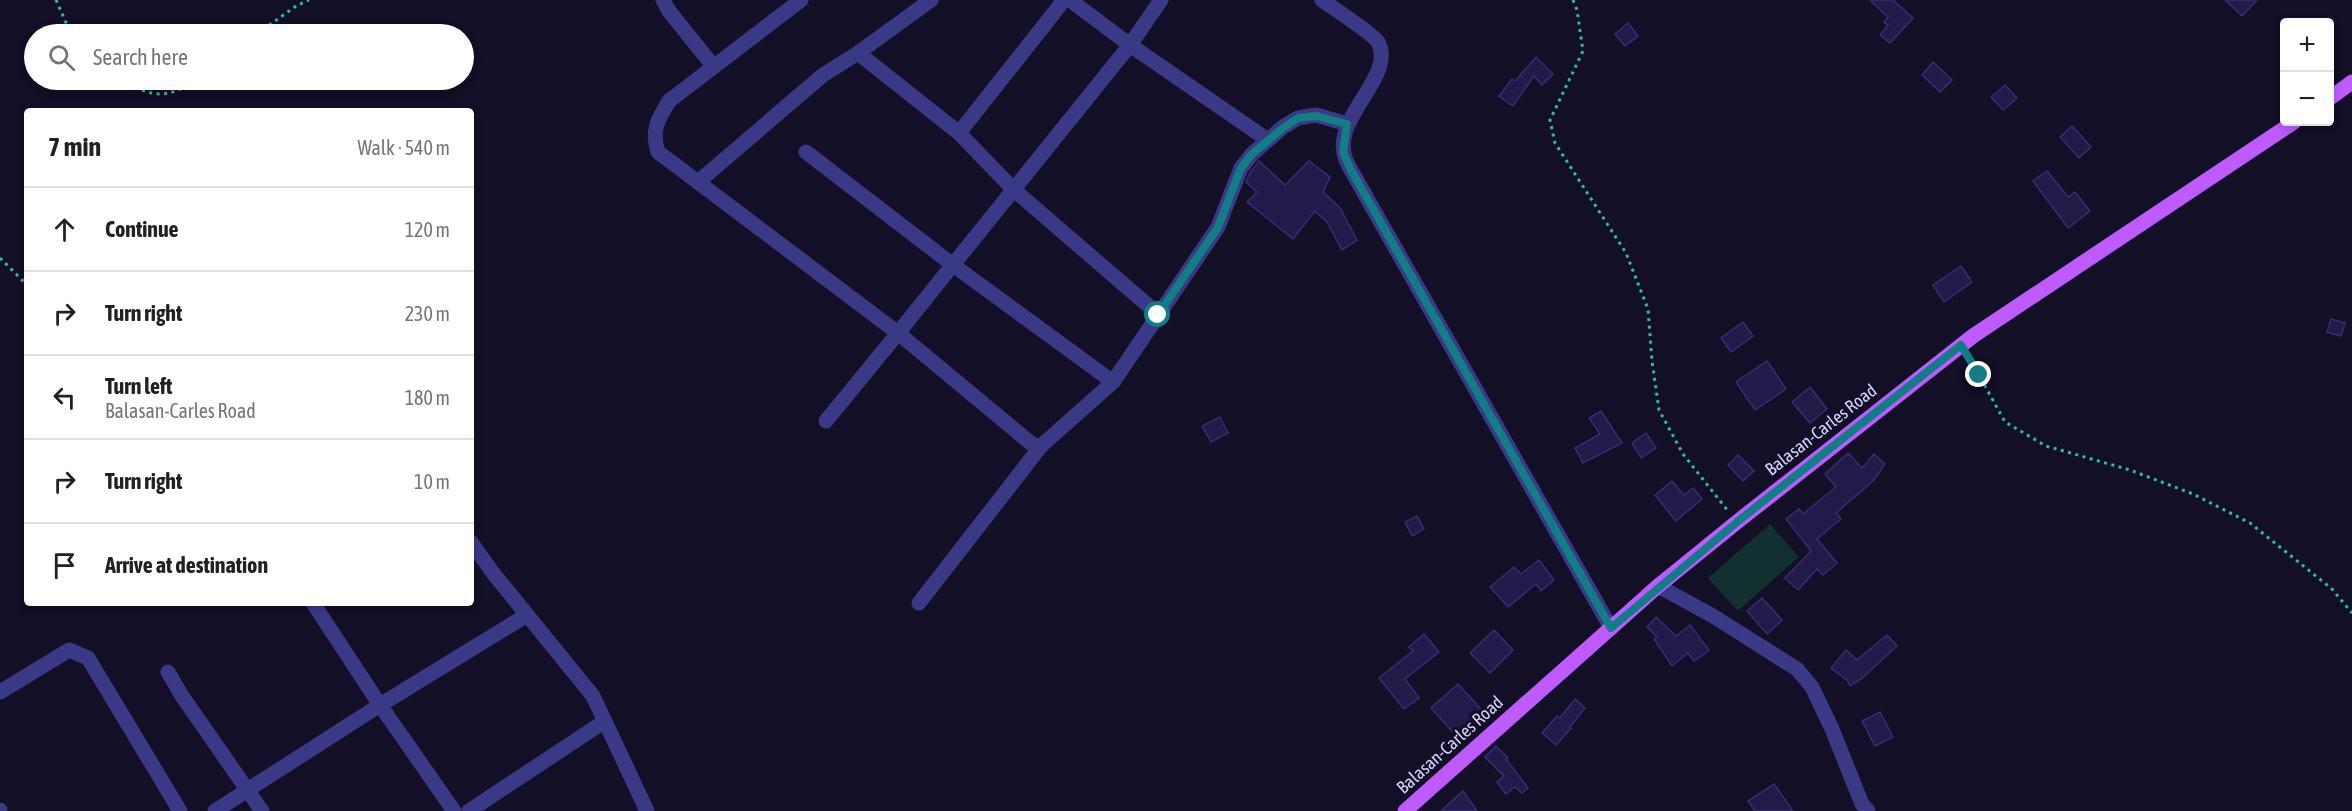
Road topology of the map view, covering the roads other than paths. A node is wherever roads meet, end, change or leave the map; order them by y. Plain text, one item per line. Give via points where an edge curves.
1 (663, 0) edge
2 (931, 0) edge
3 (1064, 0) edge
4 (1070, 0) edge
5 (1161, 0) edge
6 (1322, 0) edge
7 (797, 1) edge
8 (1130, 45) junction
9 (858, 53) junction
10 (714, 68) junction
11 (2352, 82) edge
12 (2334, 95) edge
13 (1347, 124) junction
14 (2288, 126) edge
15 (959, 133) junction
16 (1268, 140) junction
17 (806, 152) dead end
18 (698, 182) junction
19 (1014, 190) junction
20 (952, 265) junction
21 (1158, 315) junction
22 (898, 333) junction
23 (1113, 382) junction
24 (826, 421) dead end
25 (1041, 446) junction
26 (474, 546) edge
27 (1658, 586) junction
28 (919, 603) dead end
29 (315, 606) edge
30 (527, 615) junction
31 (1611, 628) junction
32 (168, 672) dead end
33 (0, 692) edge
34 (380, 705) junction
35 (605, 721) junction
36 (248, 790) junction
37 (180, 811) edge
38 (215, 811) edge
39 (262, 811) edge
40 (454, 811) edge
41 (469, 811) edge
42 (647, 811) edge
43 (1405, 811) edge
44 (1868, 811) edge

1 - 10 street
2 - 9 street
3 - 15 street
4 - 8 street
5 - 8 street
6 - 13 street via 1377,40 1382,54 1380,69
7 - 10 street
8 - 16 street
8 - 19 street
9 - 15 street
9 - 18 street via 823,75
10 - 18 street via 669,101 656,122 654,139 658,152
11 - 12 main road
13 - 16 street via 1316,116 1298,118
13 - 31 street via 1343,152 1351,170
14 - 27 main road, Balasan-Carles Road via 1961,345
15 - 19 street
16 - 21 street via 1241,168 1218,227
17 - 20 street
18 - 22 street
19 - 20 street
19 - 21 street
20 - 22 street
20 - 23 street
21 - 23 street
22 - 24 street
22 - 25 street via 1033,445
23 - 25 street
25 - 28 street
26 - 30 street
27 - 31 main road, Balasan-Carles Road
27 - 44 street via 1797,669 1812,687
29 - 34 street
30 - 34 street
30 - 35 street via 593,696
31 - 43 main road, Balasan-Carles Road
32 - 36 street
33 - 37 street via 69,650 88,658
34 - 36 street
34 - 40 street
35 - 41 street
35 - 42 street
36 - 38 street
36 - 39 street

